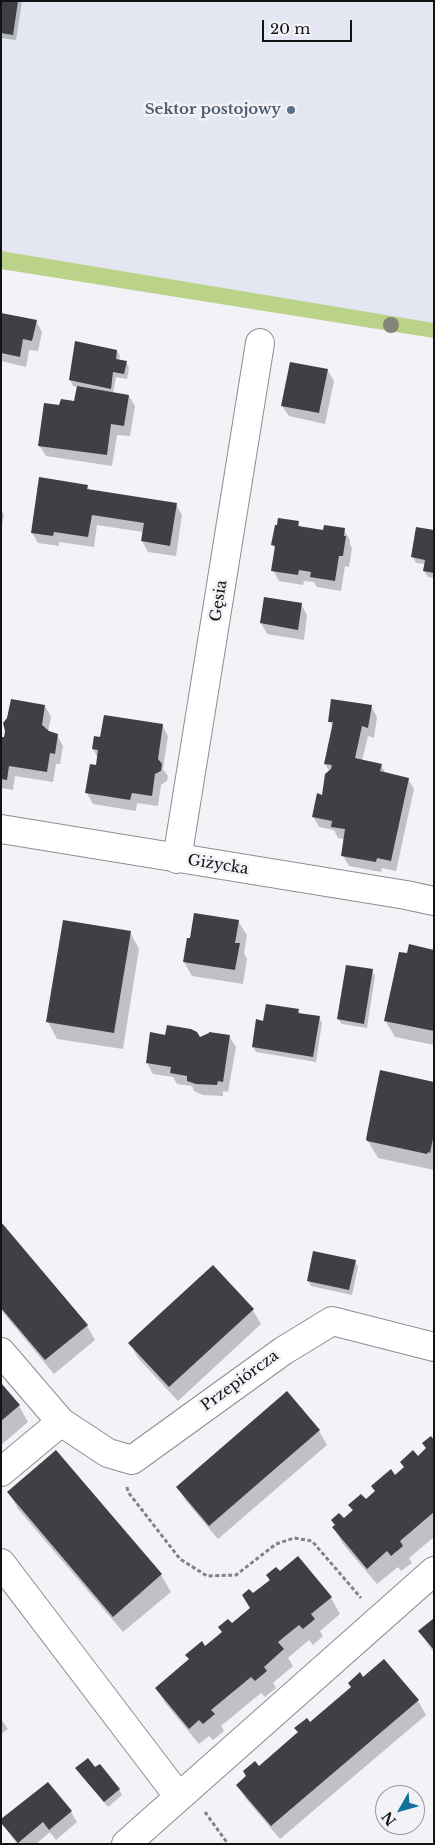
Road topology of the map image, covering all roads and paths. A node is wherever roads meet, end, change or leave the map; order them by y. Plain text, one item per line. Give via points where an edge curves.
1 (260, 343) dead end
2 (1, 829) edge
3 (177, 859) junction
4 (434, 901) edge
5 (434, 1347) edge
6 (1, 1352) edge
7 (61, 1422) junction
8 (124, 1458) junction
9 (1, 1472) edge
10 (1, 1563) edge
11 (434, 1571) edge
12 (379, 1619) junction
13 (184, 1793) junction
14 (126, 1844) edge
15 (228, 1844) edge

1 - 3 street, Gęsia
2 - 3 street, Giżycka
3 - 4 street, Giżycka
5 - 8 street, Przepiórcza via 332,1321 282,1351 132,1460
6 - 7 street
7 - 8 street via 108,1452
7 - 9 street
8 - 12 path via 128,1492 180,1559 207,1576 236,1575 276,1544 294,1538 312,1541
10 - 13 street
11 - 12 street
12 - 13 street
13 - 14 street
13 - 15 path

